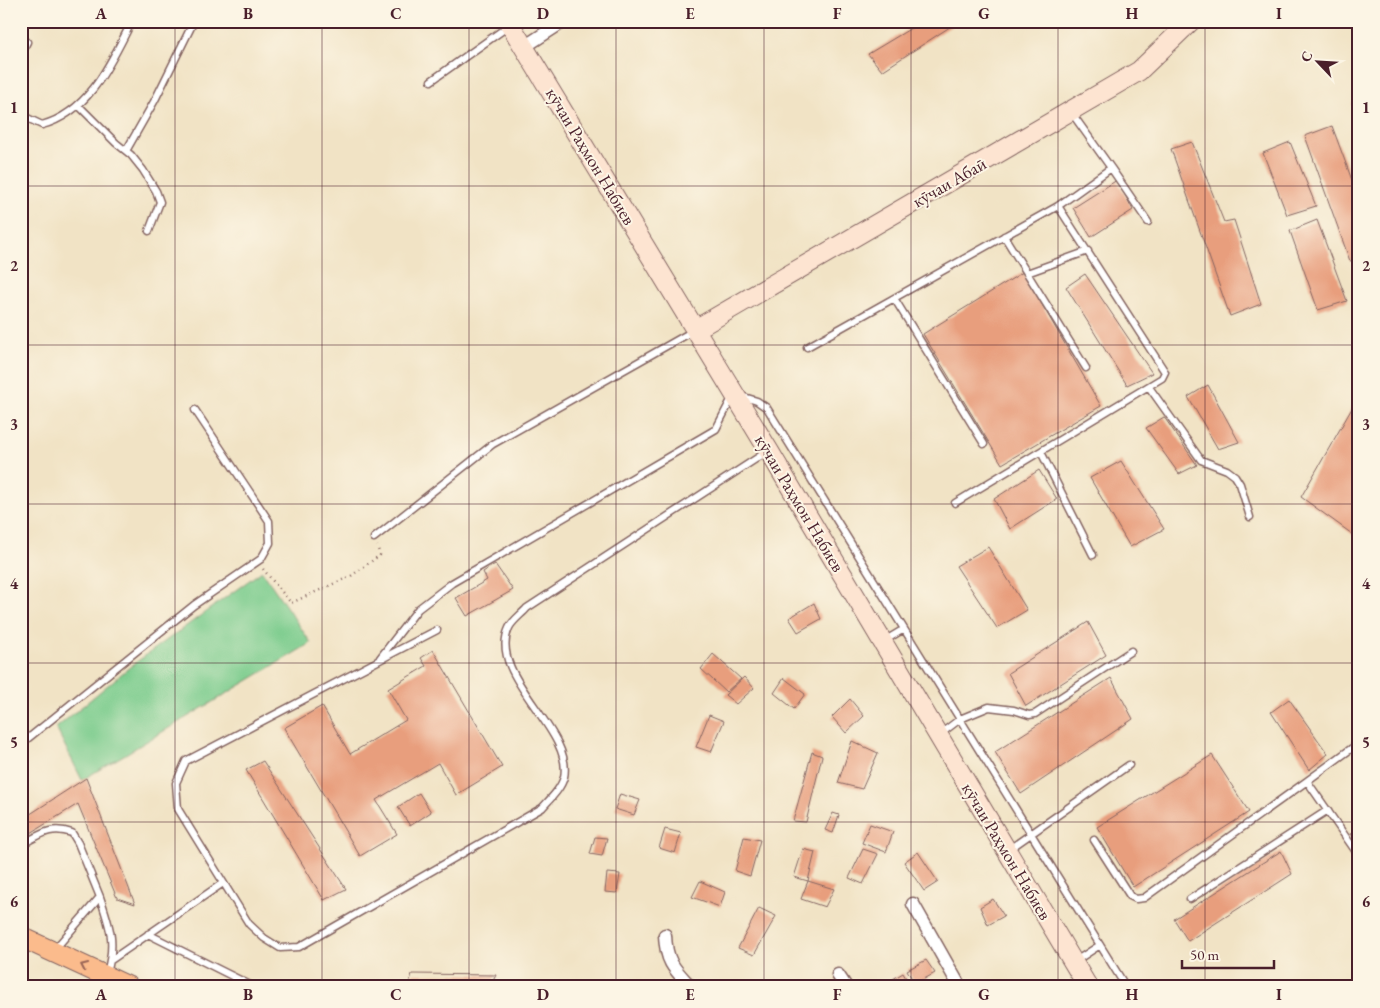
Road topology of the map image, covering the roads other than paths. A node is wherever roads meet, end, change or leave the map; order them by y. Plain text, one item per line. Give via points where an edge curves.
1 (132, 21) edge
2 (194, 21) edge
3 (564, 21) edge
4 (1191, 21) edge
5 (510, 23) edge
6 (28, 42) dead end
7 (524, 47) junction
8 (21, 54) edge
9 (431, 81) dead end
10 (78, 105) junction
11 (1070, 111) junction
12 (21, 115) edge
13 (126, 151) junction
14 (1111, 168) junction
15 (1058, 206) junction
16 (1148, 222) dead end
17 (149, 231) dead end
18 (1004, 236) junction
19 (1088, 251) junction
20 (1027, 273) junction
21 (894, 298) junction
22 (696, 329) junction
23 (807, 347) dead end
24 (1086, 368) dead end
25 (1149, 386) junction
26 (735, 393) junction
27 (195, 410) dead end
28 (984, 444) dead end
29 (769, 451) junction
30 (1041, 452) junction
31 (955, 503) dead end
32 (1250, 517) dead end
33 (374, 538) road end
34 (1093, 555) dead end
35 (904, 629) junction
36 (437, 630) dead end
37 (883, 641) junction
38 (1131, 651) dead end
39 (378, 661) junction
40 (960, 720) junction
41 (938, 735) junction
42 (1359, 743) edge
43 (21, 744) edge
44 (1130, 765) dead end
45 (1307, 781) junction
46 (1328, 810) junction
47 (1032, 835) junction
48 (1094, 840) dead end
49 (21, 845) edge
50 (1007, 851) junction
51 (1359, 856) edge
52 (223, 884) junction
53 (100, 897) junction
54 (1190, 899) dead end
55 (913, 904) dead end
56 (148, 934) junction
57 (665, 935) dead end
58 (21, 937) edge
59 (1100, 944) junction
60 (53, 952) junction
61 (1073, 962) junction
62 (109, 968) junction
63 (838, 974) dead end
64 (129, 987) edge
65 (254, 987) edge
66 (691, 987) edge
67 (846, 987) edge
68 (960, 987) edge
69 (1088, 987) edge
70 (1126, 987) edge

1 - 10 lane via 108,67
2 - 13 lane
3 - 7 street
4 - 11 main road, кӯчаи Абаӣ via 1139,71
5 - 7 main road, кӯчаи Раҳмон Набиев
5 - 9 lane
6 - 8 lane
7 - 22 main road, кӯчаи Раҳмон Набиев
10 - 12 lane via 55,122 42,125
10 - 13 lane
11 - 14 lane
11 - 22 main road, кӯчаи Абаӣ
13 - 17 lane via 143,170 160,202
14 - 15 lane
14 - 16 lane
15 - 18 lane
15 - 19 lane
18 - 20 lane
18 - 21 lane
19 - 20 lane
19 - 25 lane via 1165,372 1162,378
20 - 24 lane
21 - 23 lane
21 - 28 lane
22 - 26 main road, кӯчаи Раҳмон Набиев
22 - 33 lane via 492,444
25 - 30 lane
25 - 32 lane via 1201,460 1235,476
26 - 29 main road, кӯчаи Раҳмон Набиев
26 - 35 lane via 767,408
26 - 39 lane via 716,429 452,582 418,609
27 - 43 lane via 270,521 270,543 261,559 194,605
29 - 37 main road, кӯчаи Раҳмон Набиев
29 - 52 lane via 527,608 509,627 504,650 510,668 564,757 564,777 557,792 542,808 299,946 280,948 264,938 248,924
30 - 31 lane
30 - 34 lane
35 - 37 lane
35 - 40 lane
36 - 39 lane
37 - 41 main road, кӯчаи Раҳмон Набиев
38 - 40 lane via 1034,714 989,707
39 - 52 lane via 186,761 176,784 178,809
40 - 41 lane
40 - 47 lane
41 - 50 main road, кӯчаи Раҳмон Набиев
42 - 45 lane
44 - 47 lane
45 - 46 lane
45 - 48 lane via 1144,898 1130,896
46 - 51 lane
46 - 54 lane
47 - 50 lane
47 - 59 lane
49 - 53 lane via 54,829 72,833
50 - 61 main road, кӯчаи Раҳмон Набиев
52 - 56 lane
53 - 60 lane
53 - 62 lane via 112,935
55 - 68 street
56 - 62 lane
56 - 65 lane
57 - 66 street via 673,968
58 - 60 main road
59 - 61 lane
59 - 70 lane
62 -> 60 main road
61 - 69 main road, кӯчаи Раҳмон Набиев
62 - 64 main road
63 - 67 street

